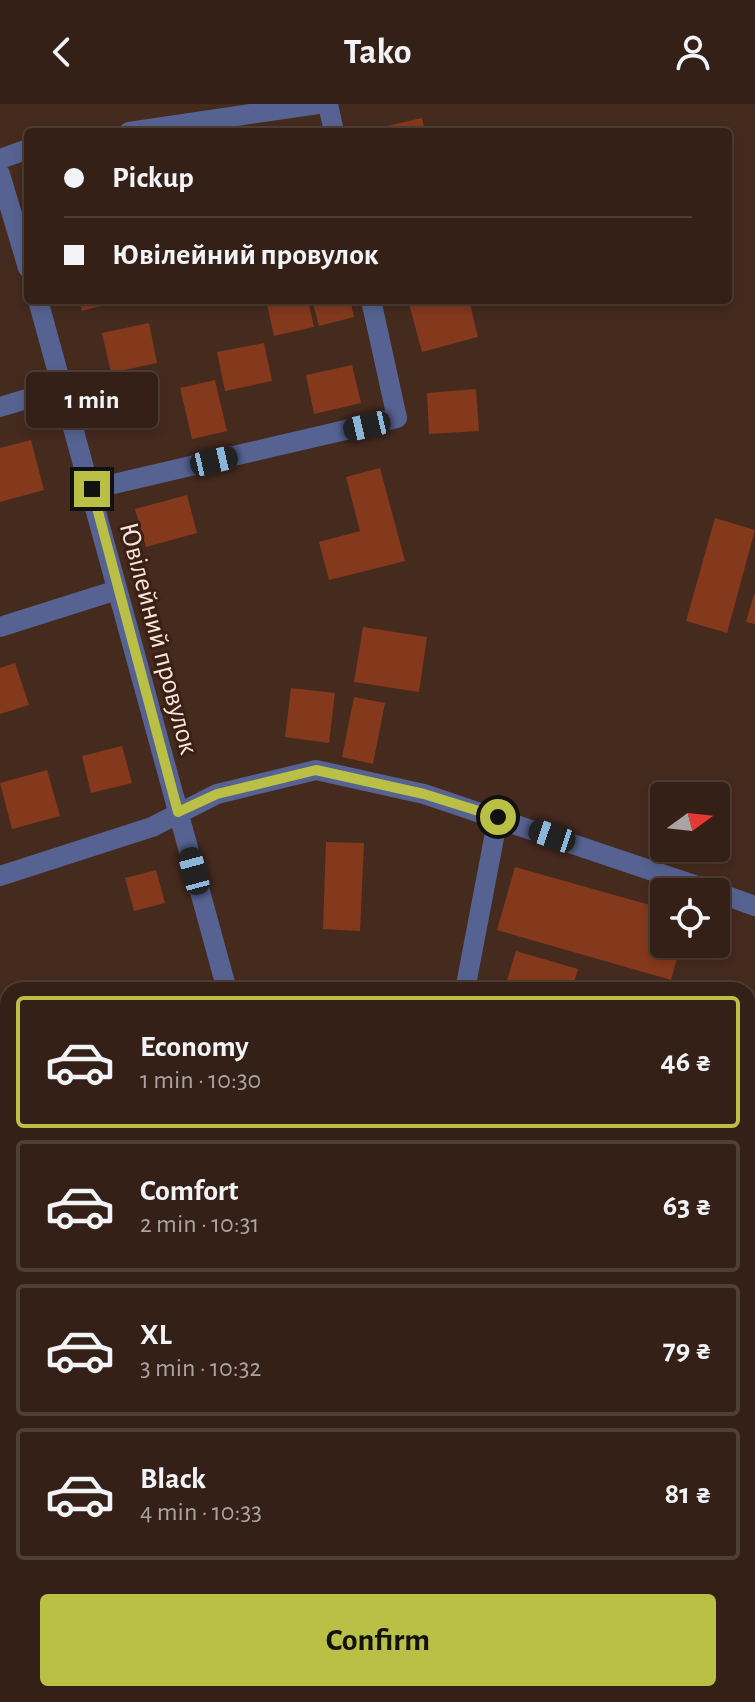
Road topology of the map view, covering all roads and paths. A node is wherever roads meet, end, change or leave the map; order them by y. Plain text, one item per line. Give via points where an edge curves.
1 (318, 104) edge
2 (328, 104) edge
3 (156, 128) edge
4 (333, 128) edge
5 (24, 150) edge
6 (0, 159) edge
7 (0, 174) edge
8 (24, 255) edge
9 (39, 304) edge
10 (372, 304) edge
11 (64, 388) junction
12 (0, 407) edge
13 (92, 489) junction
14 (117, 590) junction
15 (0, 627) edge
16 (178, 812) junction
17 (498, 817) junction
18 (0, 876) edge
19 (675, 878) edge
20 (730, 897) edge
21 (755, 906) edge
22 (225, 982) edge
23 (467, 982) edge

1 - 3 street
2 - 4 street
5 - 6 street
7 - 8 street
9 - 11 street, Ювілейний провулок
10 - 13 street via 397,418
11 - 12 street
11 - 13 street, Ювілейний провулок
13 - 14 street, Ювілейний провулок
14 - 15 street
14 - 16 street, Ювілейний провулок
16 - 17 street via 217,794 316,770
16 - 18 street via 152,827
16 - 22 street, Ювілейний провулок
17 - 19 street
17 - 23 street
20 - 21 street

